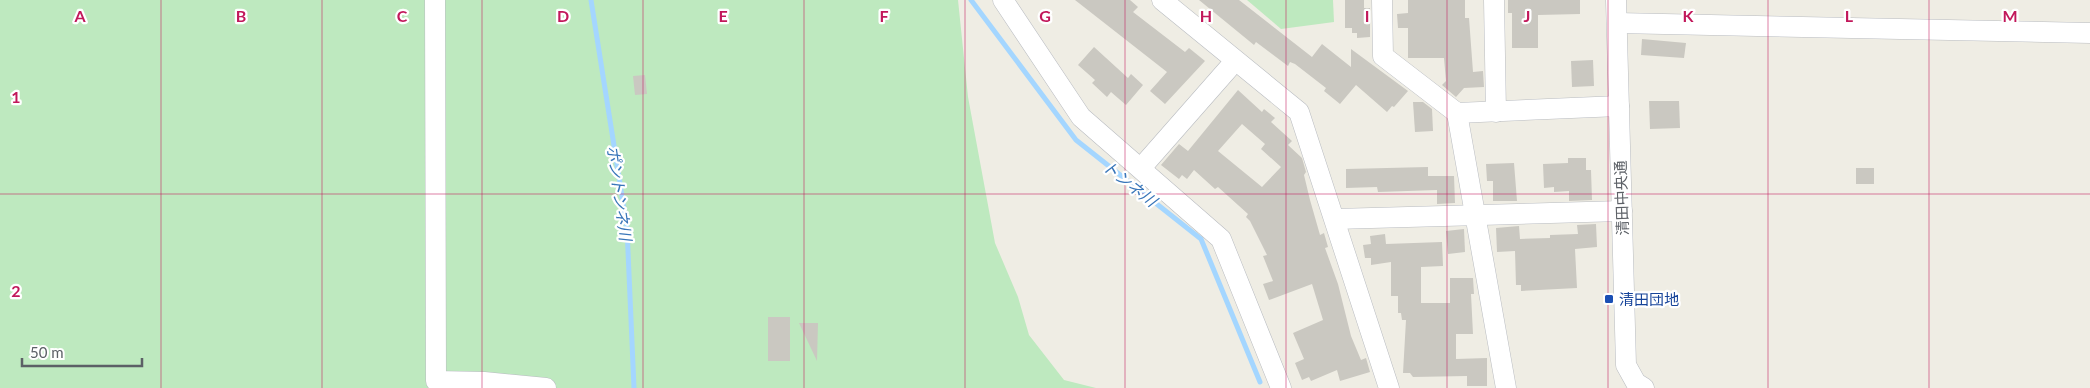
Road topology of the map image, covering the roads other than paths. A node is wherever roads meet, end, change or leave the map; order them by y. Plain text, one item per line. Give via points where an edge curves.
1 (434, 0) edge
2 (1003, 0) edge
3 (1162, 0) edge
4 (1382, 0) edge
5 (1494, 0) edge
6 (1616, 0) edge
7 (1616, 24) junction
8 (2090, 33) edge
9 (1235, 61) junction
10 (1619, 106) junction
11 (1496, 112) junction
12 (1457, 114) junction
13 (1141, 168) junction
14 (1622, 211) junction
15 (1474, 215) junction
16 (1335, 219) junction
17 (1639, 386) edge
18 (546, 388) edge
19 (1281, 388) edge
20 (1389, 388) edge
21 (1506, 388) edge

1 - 18 street via 436,381
2 - 13 street via 1081,117
3 - 9 street
4 - 12 street via 1383,56
5 - 11 street
6 - 7 street, 清田中央通
7 - 8 street
7 - 10 street, 清田中央通
9 - 13 street
9 - 16 street via 1299,112
10 - 11 street
10 - 14 street, 清田中央通
11 - 12 street
12 - 15 street
13 - 19 street via 1221,239
14 - 15 street
14 - 17 street, 清田中央通 via 1626,365
15 - 16 street
15 - 21 street
16 - 20 street

